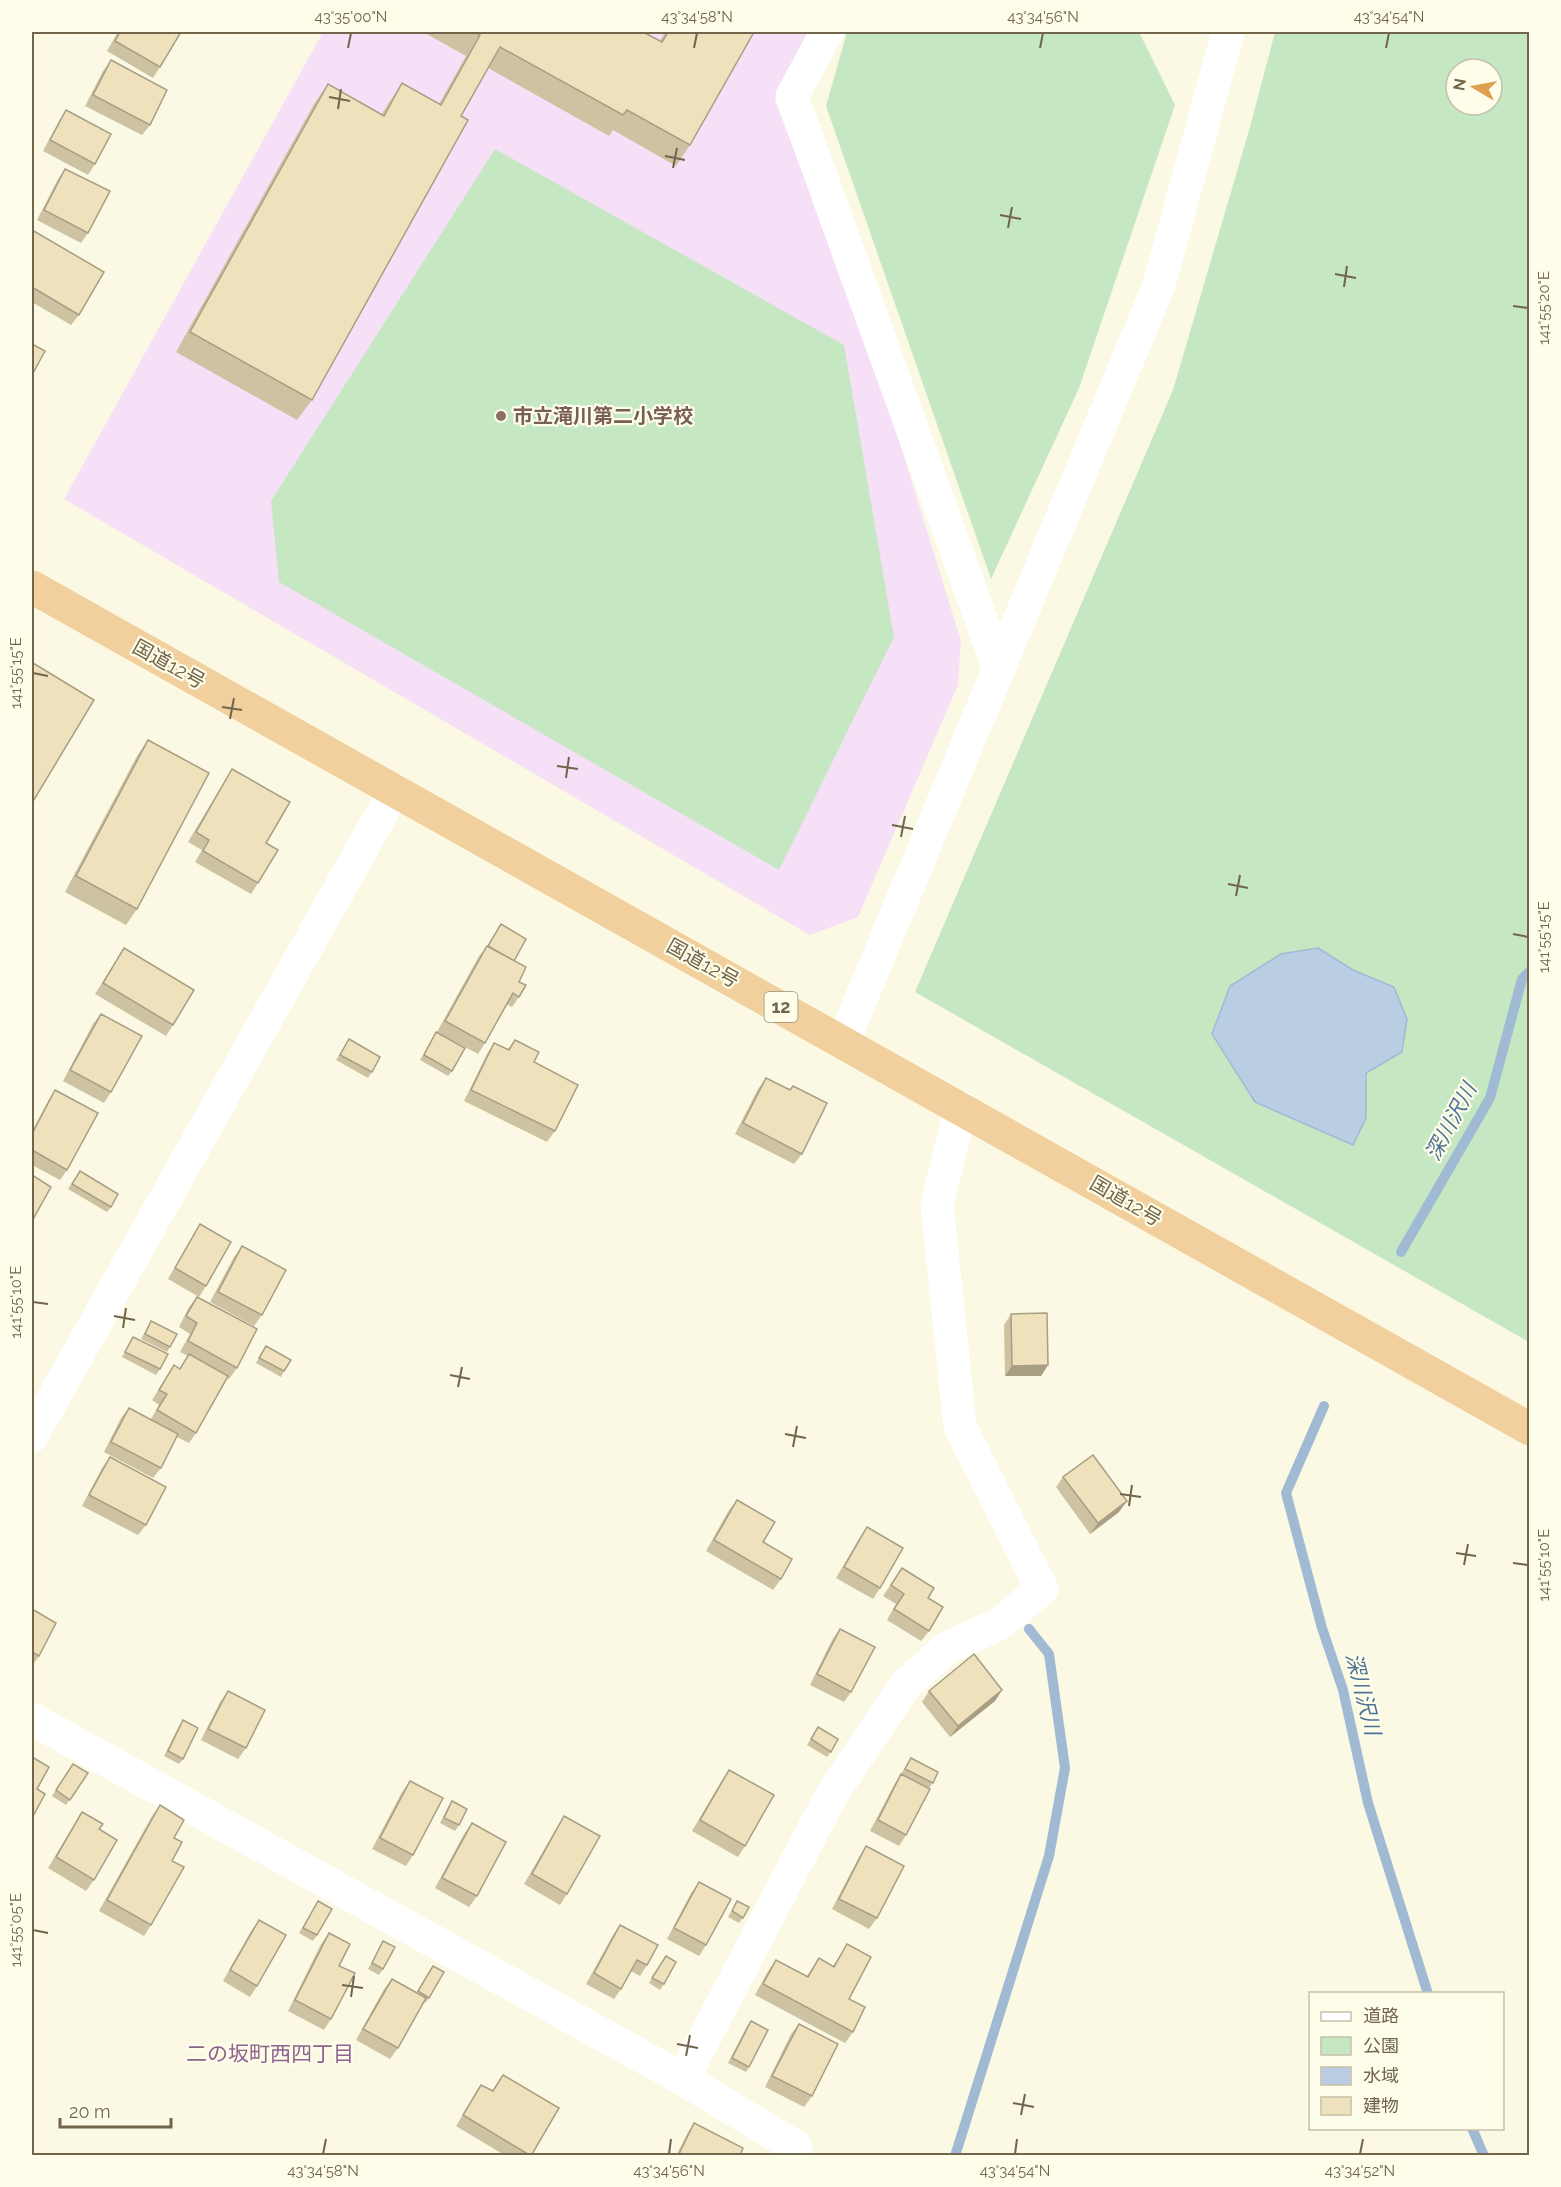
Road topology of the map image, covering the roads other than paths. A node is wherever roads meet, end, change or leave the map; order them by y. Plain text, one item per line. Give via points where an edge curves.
1 (826, 32) edge
2 (1228, 32) edge
3 (32, 588) edge
4 (999, 669) junction
5 (395, 790) junction
6 (843, 1042) junction
7 (961, 1107) junction
8 (39, 1404) edge
9 (1530, 1429) edge
10 (32, 1436) edge
11 (32, 1719) edge
12 (683, 2079) junction
13 (792, 2156) edge

1 - 4 street via 792,96
2 - 4 street via 1159,285
3 - 5 highway, 国道12号 / 12
4 - 6 street
5 - 6 highway, 国道12号 / 12
5 - 8 street
6 - 7 highway, 国道12号 / 12
7 - 9 highway, 国道12号 / 12
7 - 12 street via 937,1204 960,1426 1042,1589 999,1624 947,1648 906,1684 832,1794
8 - 10 street
11 - 12 street
12 - 13 street via 796,2147

